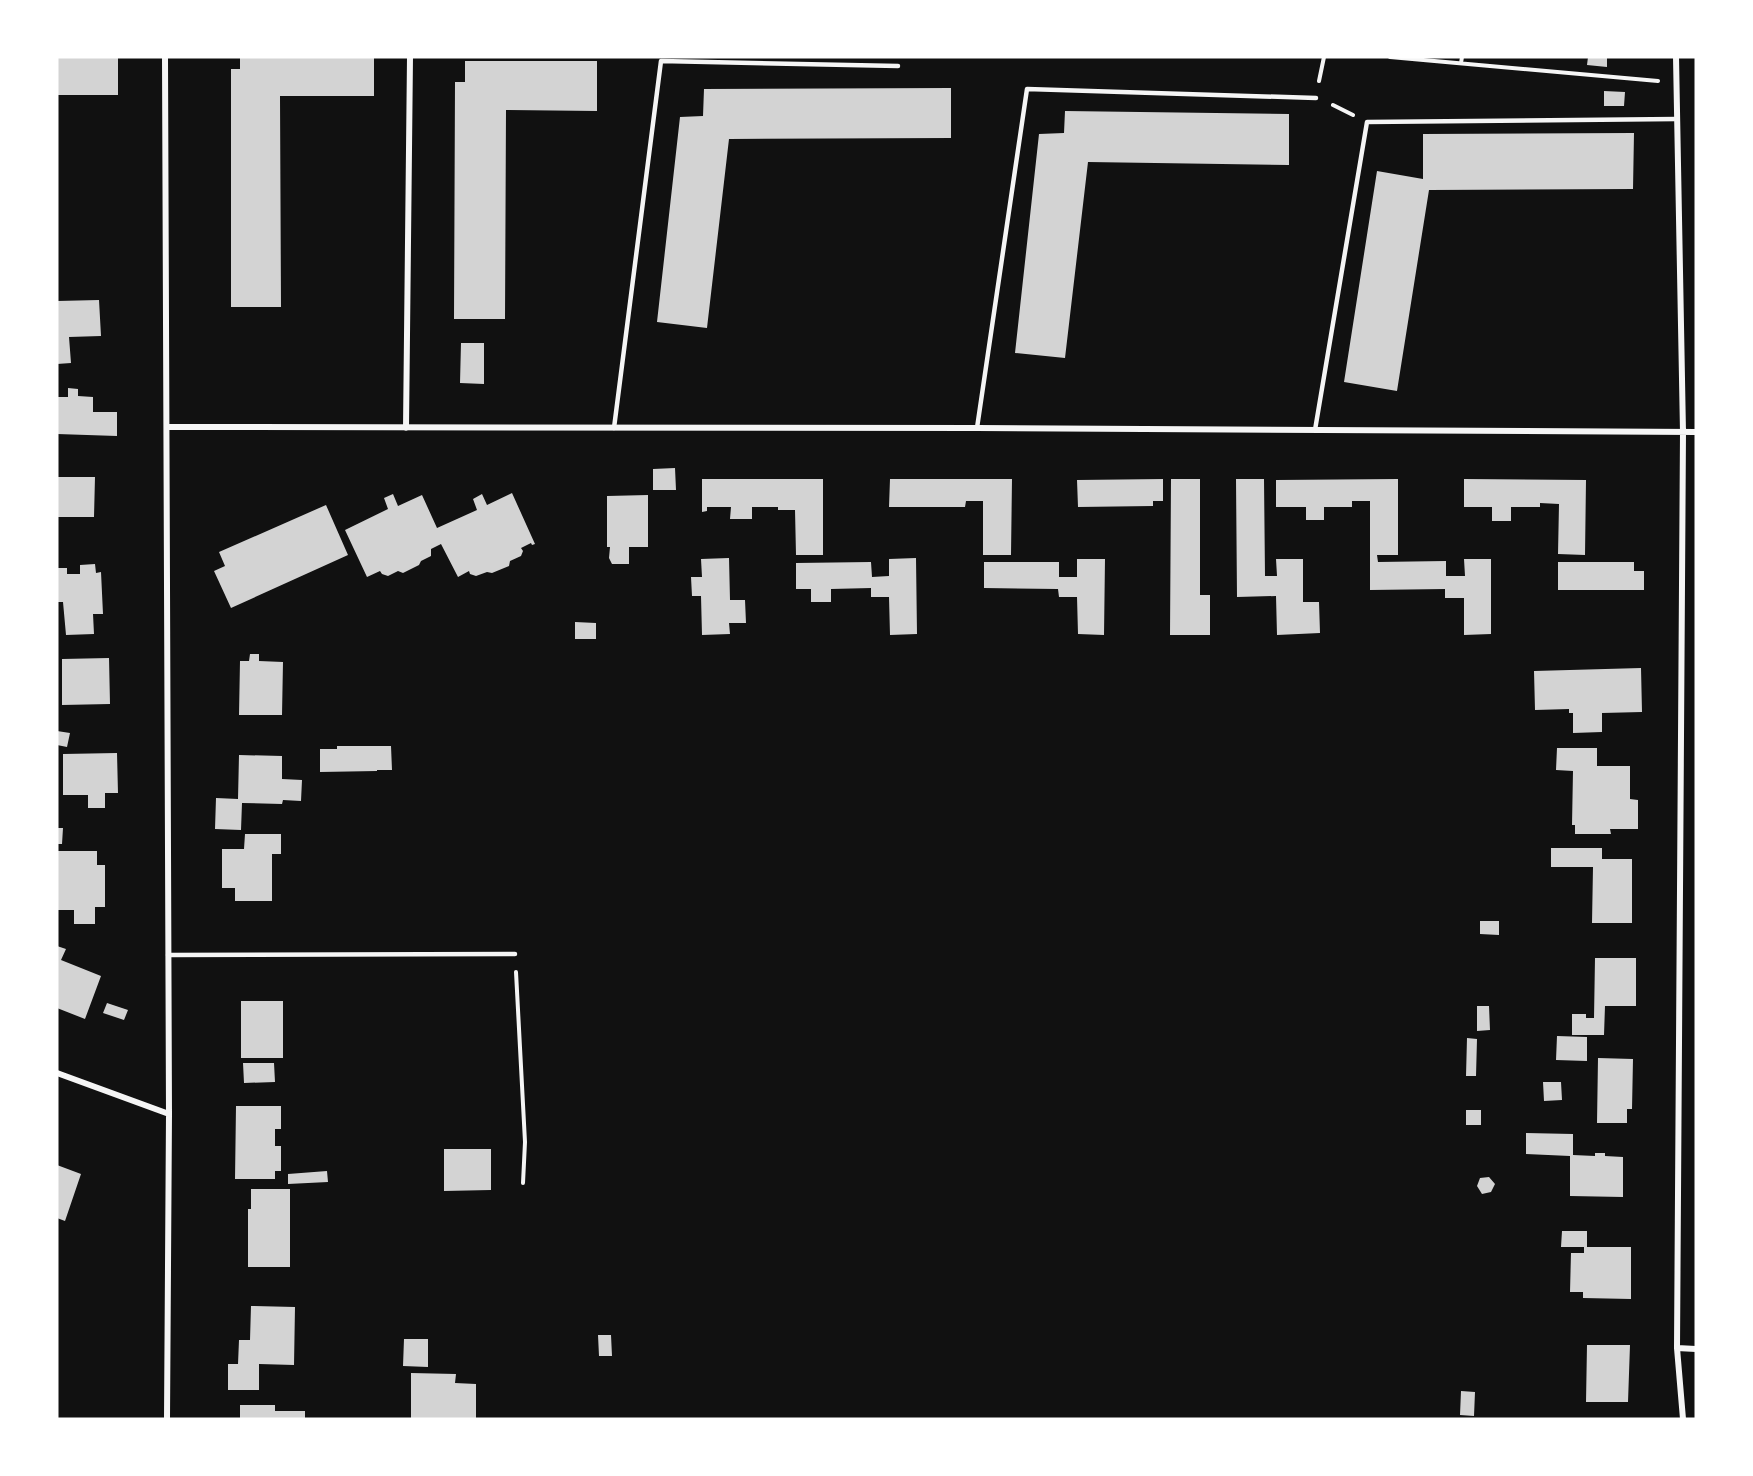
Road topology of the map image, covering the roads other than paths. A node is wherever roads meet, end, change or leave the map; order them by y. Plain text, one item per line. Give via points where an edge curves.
1 (165, 57) edge
2 (410, 57) edge
3 (1676, 57) edge
4 (659, 59) edge
5 (898, 66) dead end
6 (1316, 98) road end
7 (1677, 120) junction
8 (167, 427) junction
9 (406, 428) junction
10 (614, 428) junction
11 (977, 428) junction
12 (1315, 430) junction
13 (1683, 432) junction
14 (1696, 432) edge
15 (515, 954) road end
16 (168, 955) junction
17 (57, 1073) edge
18 (169, 1114) junction
19 (1677, 1348) junction
20 (1696, 1349) edge
21 (167, 1419) edge
22 (1683, 1419) edge

1 - 8 street
2 - 9 street
3 - 7 street
4 - 5 lane
4 - 10 lane
6 - 11 lane via 1027,89
7 - 12 lane via 1367,122
7 - 13 street
8 - 9 street
8 - 16 street
9 - 10 street
10 - 11 street
11 - 12 street
12 - 13 street
13 - 14 street
13 - 19 street
15 - 16 lane
16 - 18 street
17 - 18 street
18 - 21 street
19 - 20 street
19 - 22 street

